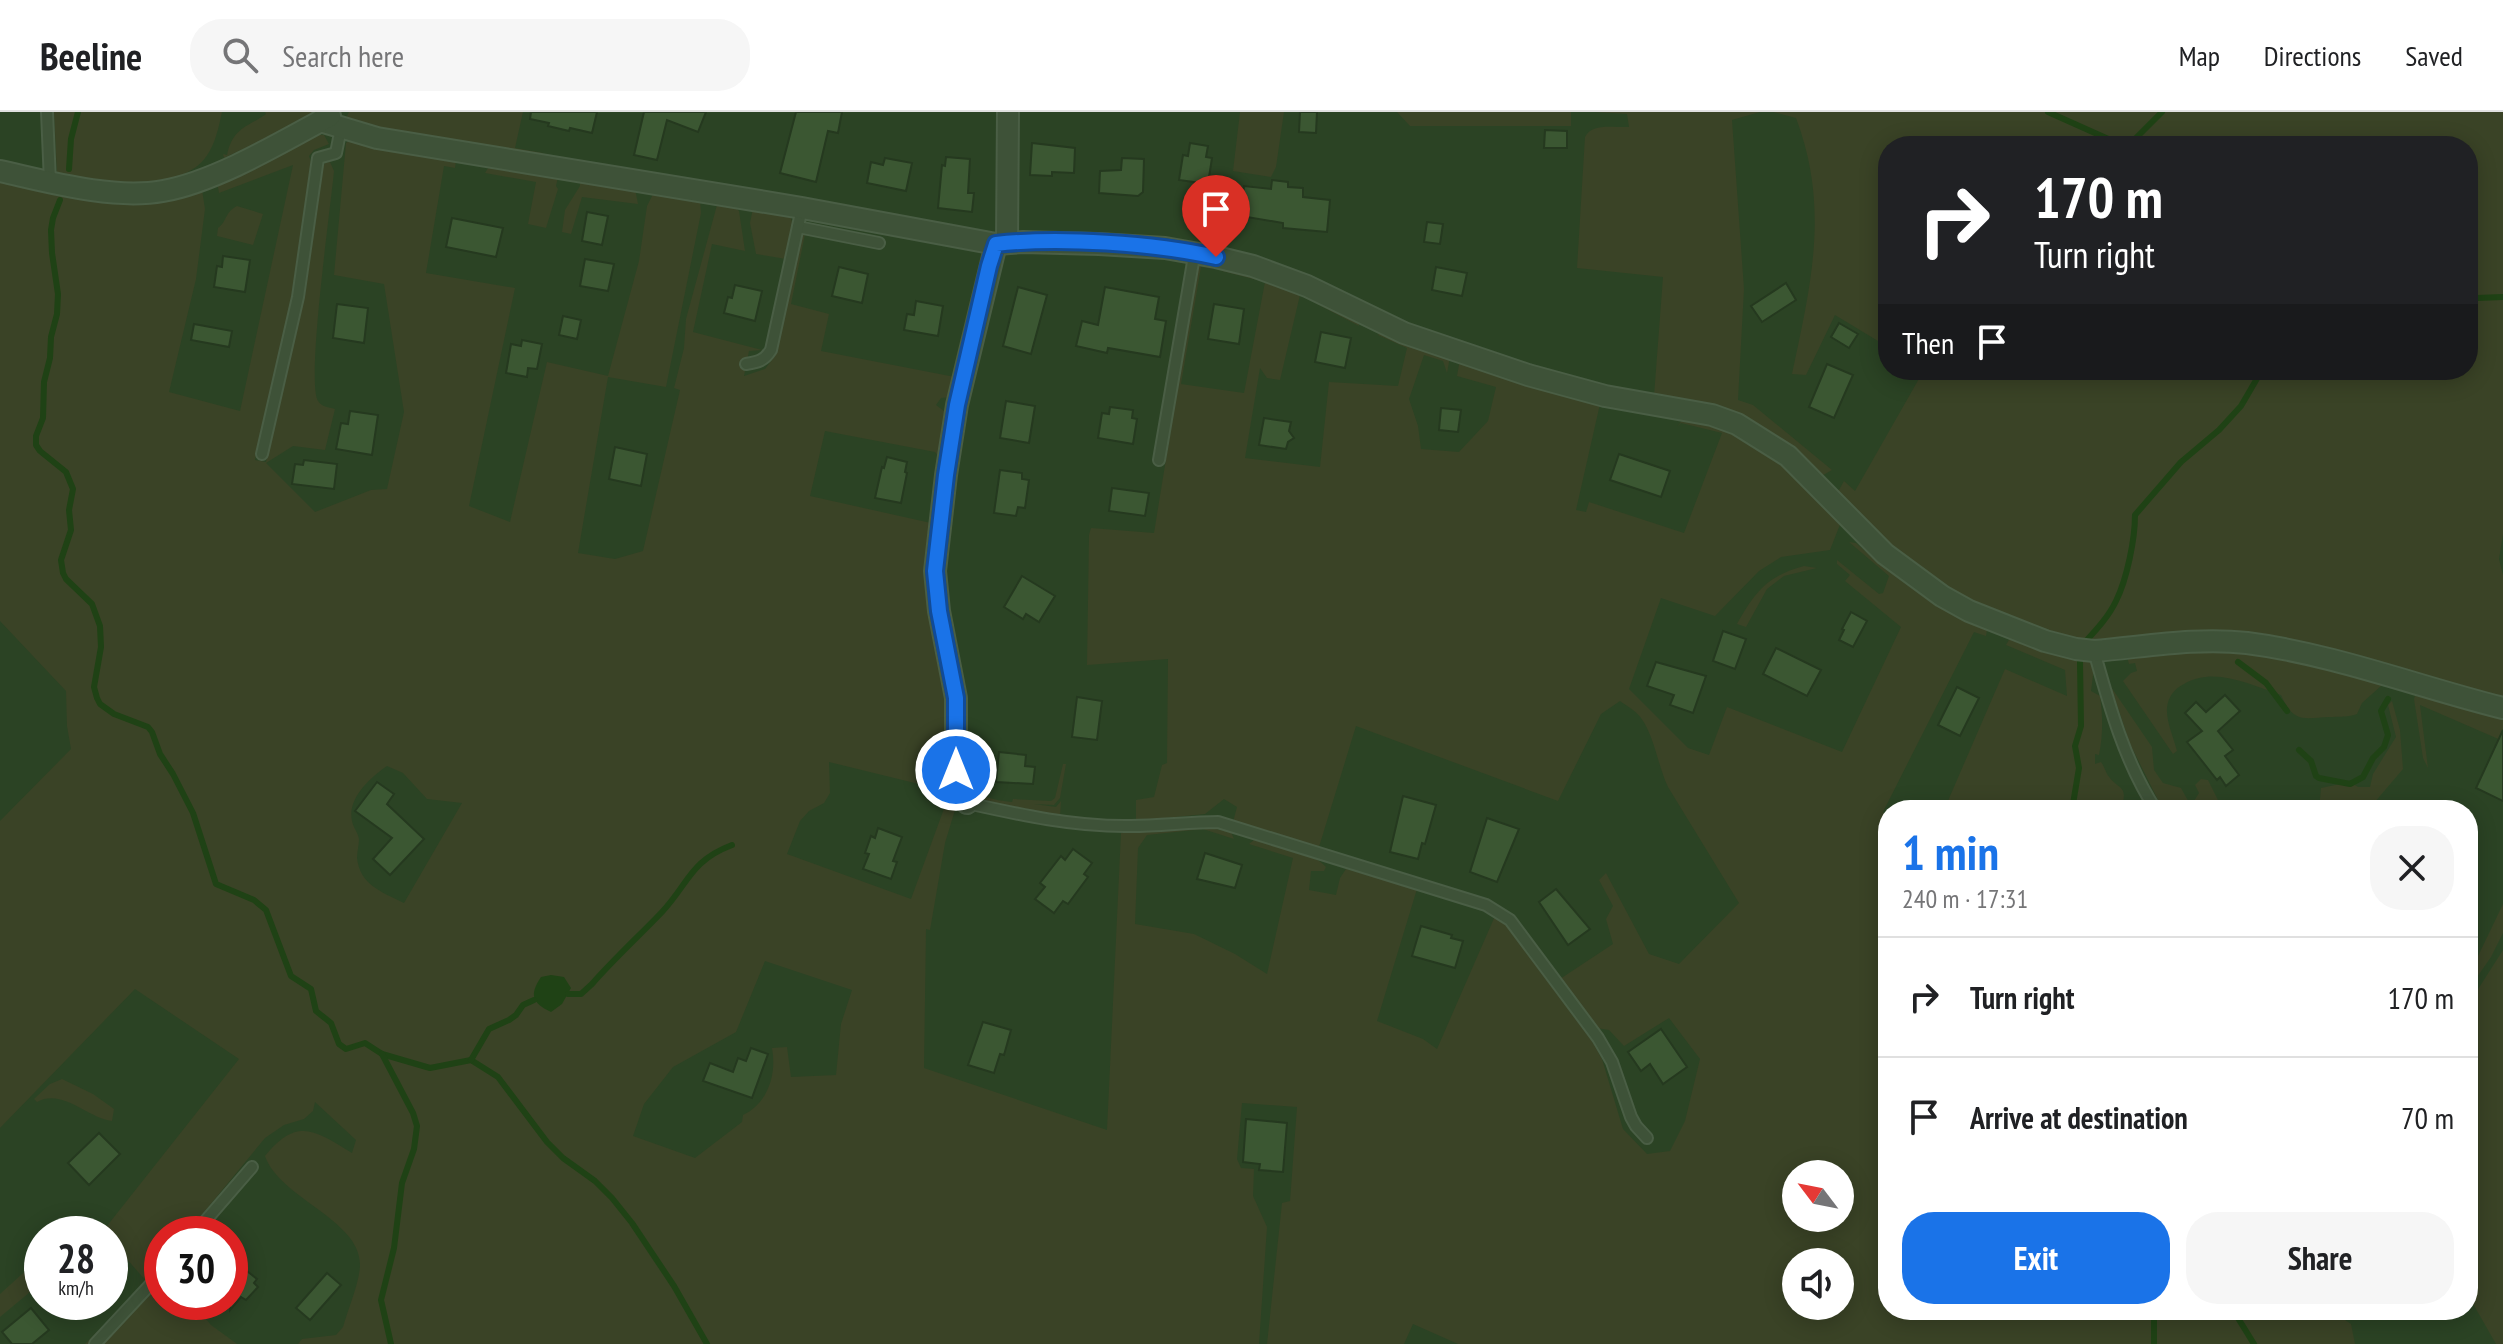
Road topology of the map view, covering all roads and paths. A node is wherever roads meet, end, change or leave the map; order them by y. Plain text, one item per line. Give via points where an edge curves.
1 (47, 112) edge
2 (1008, 112) edge
3 (332, 120) edge
4 (0, 171) edge
5 (50, 182) junction
6 (800, 217) junction
7 (846, 227) junction
8 (879, 243) dead end
9 (1001, 244) junction
10 (1188, 251) junction
11 (746, 364) dead end
12 (262, 454) dead end
13 (1159, 460) dead end
14 (2094, 651) junction
15 (2503, 708) edge
16 (2150, 800) edge
17 (967, 803) joint
18 (1647, 1138) dead end
19 (252, 1167) dead end
20 (210, 1216) edge
21 (144, 1291) edge
22 (95, 1344) edge

1 - 5 lane
2 - 9 street
3 - 5 street via 215,175 162,191 109,192
3 - 6 street via 404,143
3 - 12 lane via 336,153 318,158 298,297
4 - 5 street
6 - 7 street
6 - 11 lane via 771,350 766,359
7 - 8 lane
7 - 9 street
9 - 10 street
9 - 17 street via 989,266 957,405 935,571 956,698 956,770
10 - 13 lane via 1193,262
10 - 14 street via 1275,274 1404,333 1528,375 1737,424 1788,456 1885,554 1942,596 2045,641
14 - 15 street via 2205,641 2245,643 2312,655
14 - 16 lane via 2125,747
17 - 18 lane via 1059,822 1218,822 1486,905 1510,920 1598,1038 1631,1117
19 - 20 lane
21 - 22 lane

